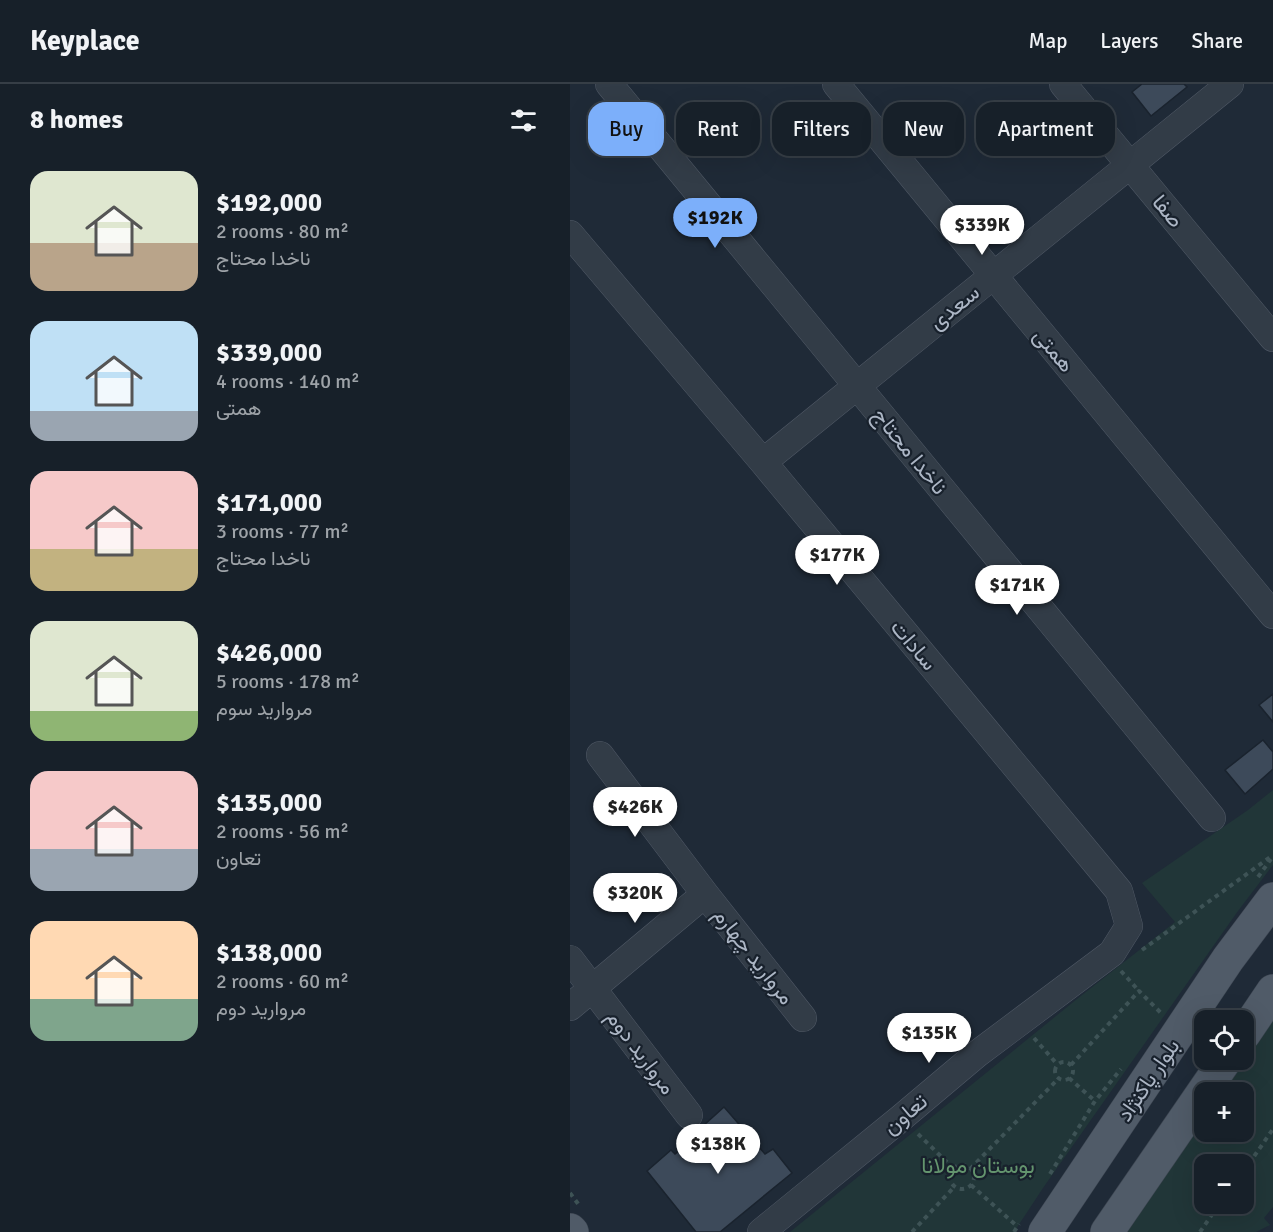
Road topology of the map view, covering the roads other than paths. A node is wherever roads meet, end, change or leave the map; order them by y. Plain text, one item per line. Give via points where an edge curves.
1 (609, 84) edge
2 (836, 84) edge
3 (1063, 84) edge
4 (1230, 84) edge
5 (1130, 165) junction
6 (570, 234) edge
7 (993, 276) junction
8 (1273, 338) edge
9 (857, 386) junction
10 (763, 462) junction
11 (1273, 615) edge
12 (600, 754) dead end
13 (1212, 818) dead end
14 (705, 894) junction
15 (1273, 899) edge
16 (1129, 926) joint
17 (570, 959) edge
18 (593, 989) junction
19 (1273, 991) edge
20 (570, 1007) edge
21 (803, 1018) dead end
22 (1254, 1019) edge
23 (1218, 1070) edge
24 (688, 1114) dead end
25 (1031, 1229) edge
26 (760, 1232) edge
27 (1107, 1232) edge

1 - 9 street, ناخدا محتاج
2 - 7 street, همتی
3 - 5 street, صفا
4 - 5 street, سعدی
5 - 7 street, سعدی
5 - 8 street, صفا
6 - 10 street, سادات
7 - 9 street, سعدی
7 - 11 street, همتی
9 - 10 street, سعدی
9 - 13 street, ناخدا محتاج
10 - 16 street, سادات via 1119,891
12 - 14 street, مروارید چهارم
14 - 18 street
14 - 21 street, مروارید چهارم
15 - 25 main road, بلوار پاکنژاد
16 - 26 street, تعاون via 1112,953 977,1054
17 - 18 street, مروارید دوم
18 - 20 street
18 - 24 street, مروارید دوم
19 - 22 main road
23 - 27 main road

